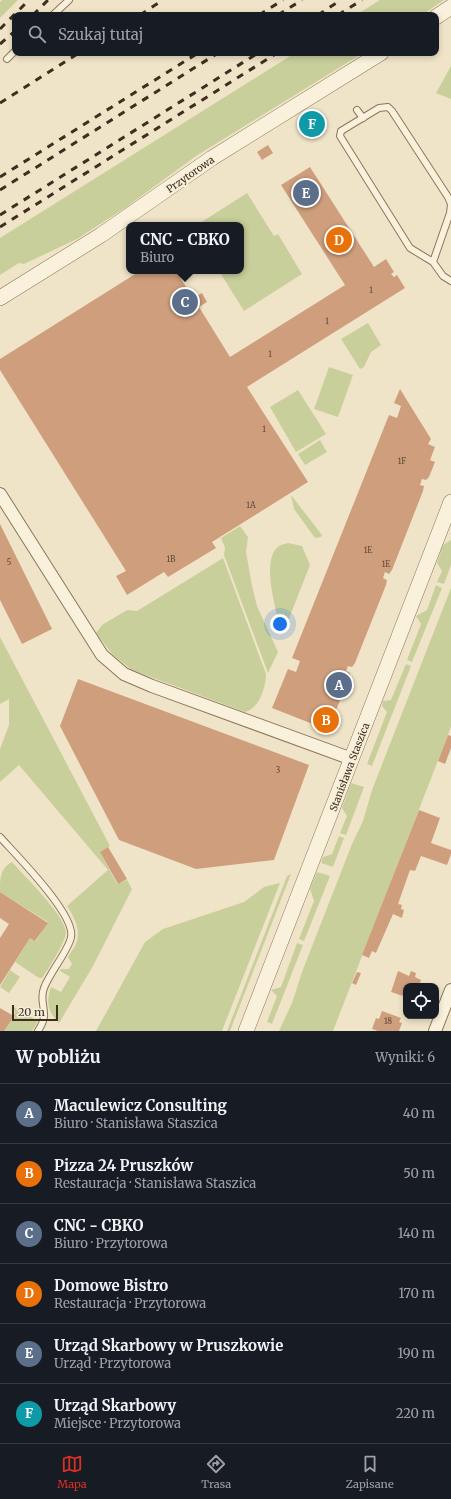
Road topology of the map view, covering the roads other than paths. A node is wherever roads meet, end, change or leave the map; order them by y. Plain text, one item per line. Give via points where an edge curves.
1 (69, 0) edge
2 (451, 7) edge
3 (56, 12) edge
4 (439, 15) edge
5 (12, 54) edge
6 (376, 56) edge
7 (7, 59) dead end
8 (357, 110) dead end
9 (363, 118) junction
10 (433, 262) junction
11 (451, 281) edge
12 (0, 298) edge
13 (0, 494) edge
14 (451, 502) edge
15 (446, 530) edge
16 (352, 759) junction
17 (0, 837) edge
18 (451, 990) edge
19 (38, 1031) edge
20 (246, 1031) edge
21 (435, 1031) edge

1 - 3 lane
2 - 4 street
5 - 7 lane
6 - 12 street, Przytorowa via 212,158 101,235
8 - 9 lane
9 - 10 lane via 341,131 340,136 410,248
9 - 10 lane via 379,108 388,108 448,197 451,204 450,213
10 - 11 lane via 442,276
13 - 16 street via 102,655 124,674
14 - 15 street, Stanisława Staszica
15 - 16 street, Stanisława Staszica
16 - 20 street, Stanisława Staszica
17 - 19 lane via 63,910 72,928 70,940 46,981 42,993 41,1001 45,1013
18 - 21 street

